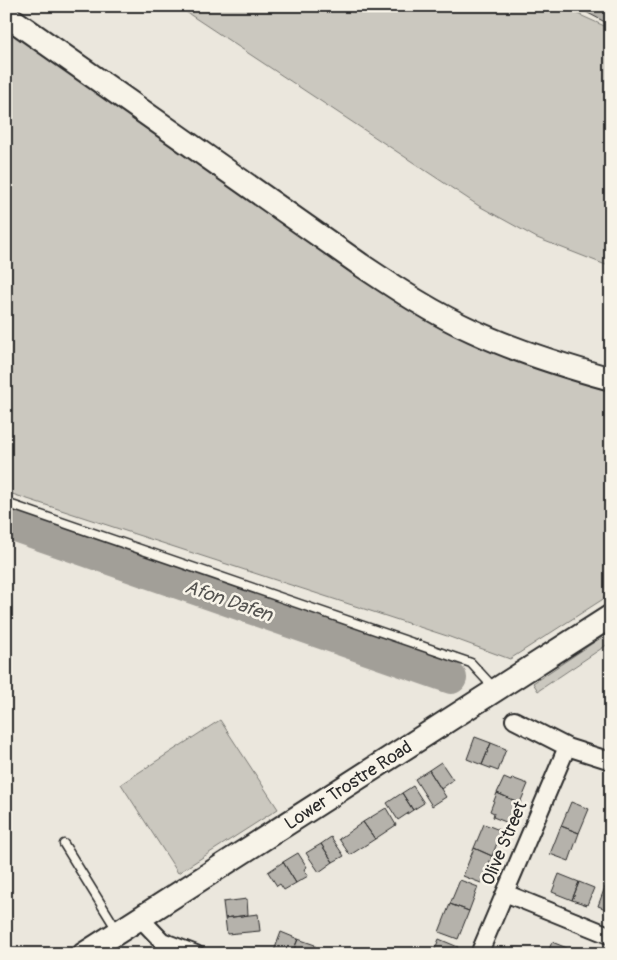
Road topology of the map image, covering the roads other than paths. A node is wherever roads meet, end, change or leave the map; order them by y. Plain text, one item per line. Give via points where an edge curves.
1 (6, 15) edge
2 (611, 379) edge
3 (6, 503) edge
4 (611, 616) edge
5 (497, 690) junction
6 (514, 720) dead end
7 (567, 748) junction
8 (611, 761) edge
9 (64, 844) dead end
10 (505, 893) junction
11 (140, 918) junction
12 (118, 932) junction
13 (611, 936) edge
14 (84, 954) edge
15 (196, 954) edge
16 (479, 954) edge

1 - 2 main road via 420,303 472,331 524,352
3 - 5 lane via 471,663
4 - 5 main road, Lower Trostre Road
5 - 11 main road, Lower Trostre Road
6 - 7 street
7 - 8 street
7 - 10 street, Olive Street
9 - 12 lane
10 - 13 street
10 - 16 street, Olive Street
11 - 12 main road, Lower Trostre Road
11 - 15 street via 162,941
12 - 14 main road, Lower Trostre Road

